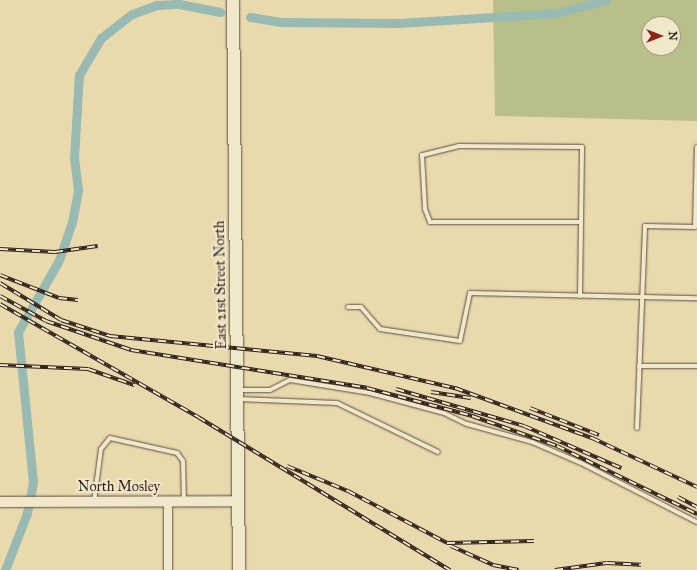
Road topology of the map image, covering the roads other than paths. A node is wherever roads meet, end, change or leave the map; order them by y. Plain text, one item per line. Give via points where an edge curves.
1 (233, 0) edge
2 (697, 147) edge
3 (581, 222) junction
4 (696, 227) edge
5 (580, 296) junction
6 (642, 298) junction
7 (697, 298) edge
8 (348, 307) dead end
9 (639, 366) junction
10 (697, 366) edge
11 (237, 395) junction
12 (637, 428) dead end
13 (438, 452) dead end
14 (168, 501) junction
15 (184, 501) junction
16 (238, 501) junction
17 (0, 502) edge
18 (94, 502) junction
19 (697, 522) edge
20 (168, 570) edge
21 (239, 570) edge

1 - 11 main road, East 21st Street North
2 - 4 lane
3 - 3 lane via 582,147 459,146 422,154 425,208 430,222
3 - 5 lane
4 - 6 lane via 645,226
5 - 6 lane
5 - 8 lane via 470,293 460,341 380,329 361,307
6 - 7 lane
6 - 9 lane
9 - 10 lane
9 - 12 lane
11 - 13 lane via 337,403
11 - 16 main road, East 21st Street North
11 - 19 lane via 270,390 290,380 370,393 444,413 574,460
14 - 15 street, North Mosley
14 - 18 street, North Mosley
14 - 20 street
15 - 16 street, North Mosley
15 - 18 lane via 183,461 177,453 110,438 101,449
16 - 21 main road, East 21st Street North
17 - 18 street, North Mosley

